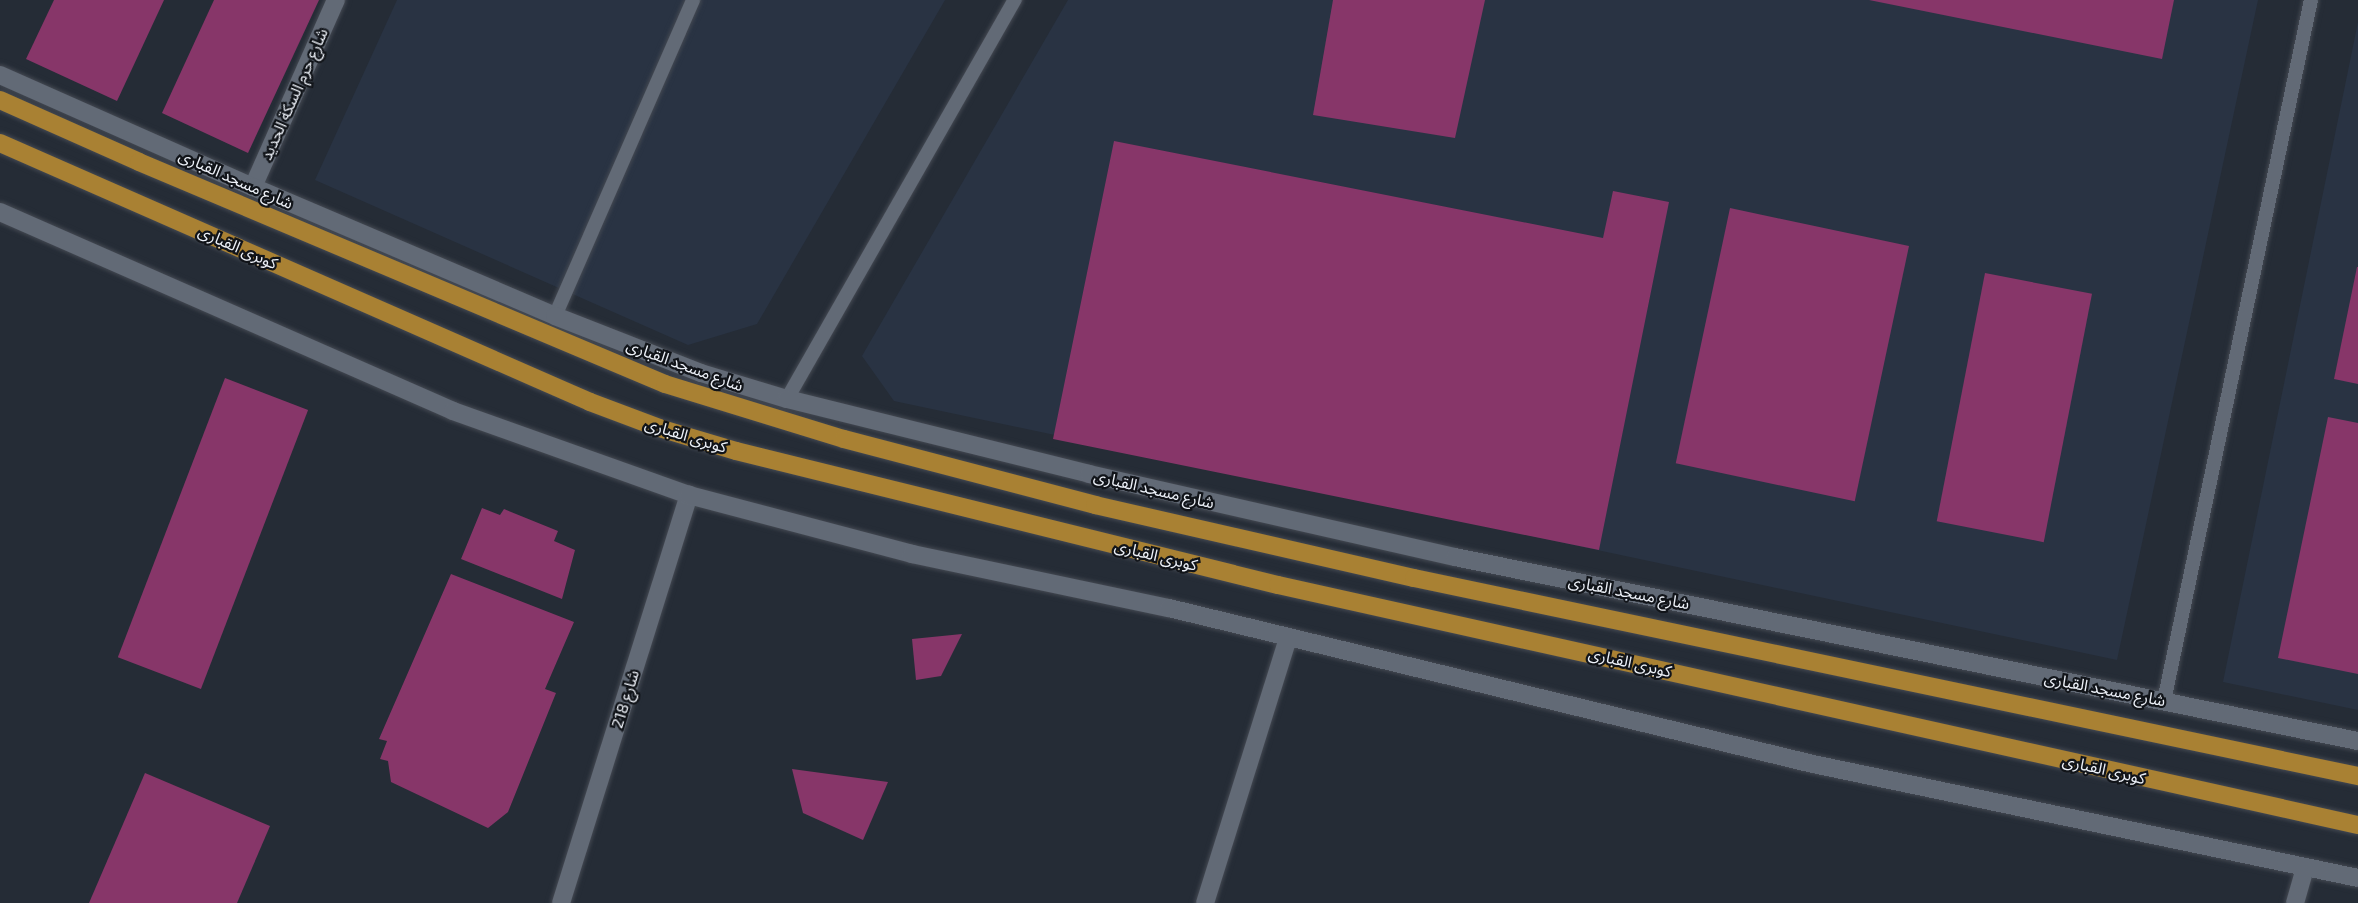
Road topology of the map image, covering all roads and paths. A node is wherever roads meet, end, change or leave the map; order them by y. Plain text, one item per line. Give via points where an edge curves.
1 (336, 0) edge
2 (693, 0) edge
3 (1015, 0) edge
4 (2311, 0) edge
5 (0, 75) edge
6 (0, 100) edge
7 (0, 143) edge
8 (253, 187) junction
9 (0, 212) edge
10 (555, 316) junction
11 (787, 399) junction
12 (689, 495) junction
13 (1288, 638) junction
14 (2164, 701) junction
15 (2358, 741) edge
16 (2358, 776) edge
17 (2358, 825) edge
18 (2305, 867) junction
19 (2358, 878) edge
20 (561, 903) edge
21 (1205, 903) edge
22 (2295, 903) edge

1 - 8 street, شارع حرم السكة الحديد
2 - 10 lane
3 - 11 lane
4 - 14 lane
5 - 8 street, شارع مسجد القبارى
6 - 16 main road via 656,381 844,439 1095,505 1414,578
7 - 17 main road, كوبرى القبارى via 590,402 659,428 1278,585
8 - 10 street, شارع مسجد القبارى
9 - 12 street via 453,411
10 - 11 street, شارع مسجد القبارى via 701,373
11 - 14 street, شارع مسجد القبارى via 1089,474 1455,557
12 - 13 street via 912,554 1168,608
12 - 20 street, شارع 218
13 - 18 street via 1813,764
13 - 21 street
14 - 15 street, شارع مسجد القبارى
18 - 19 street
18 - 22 street

